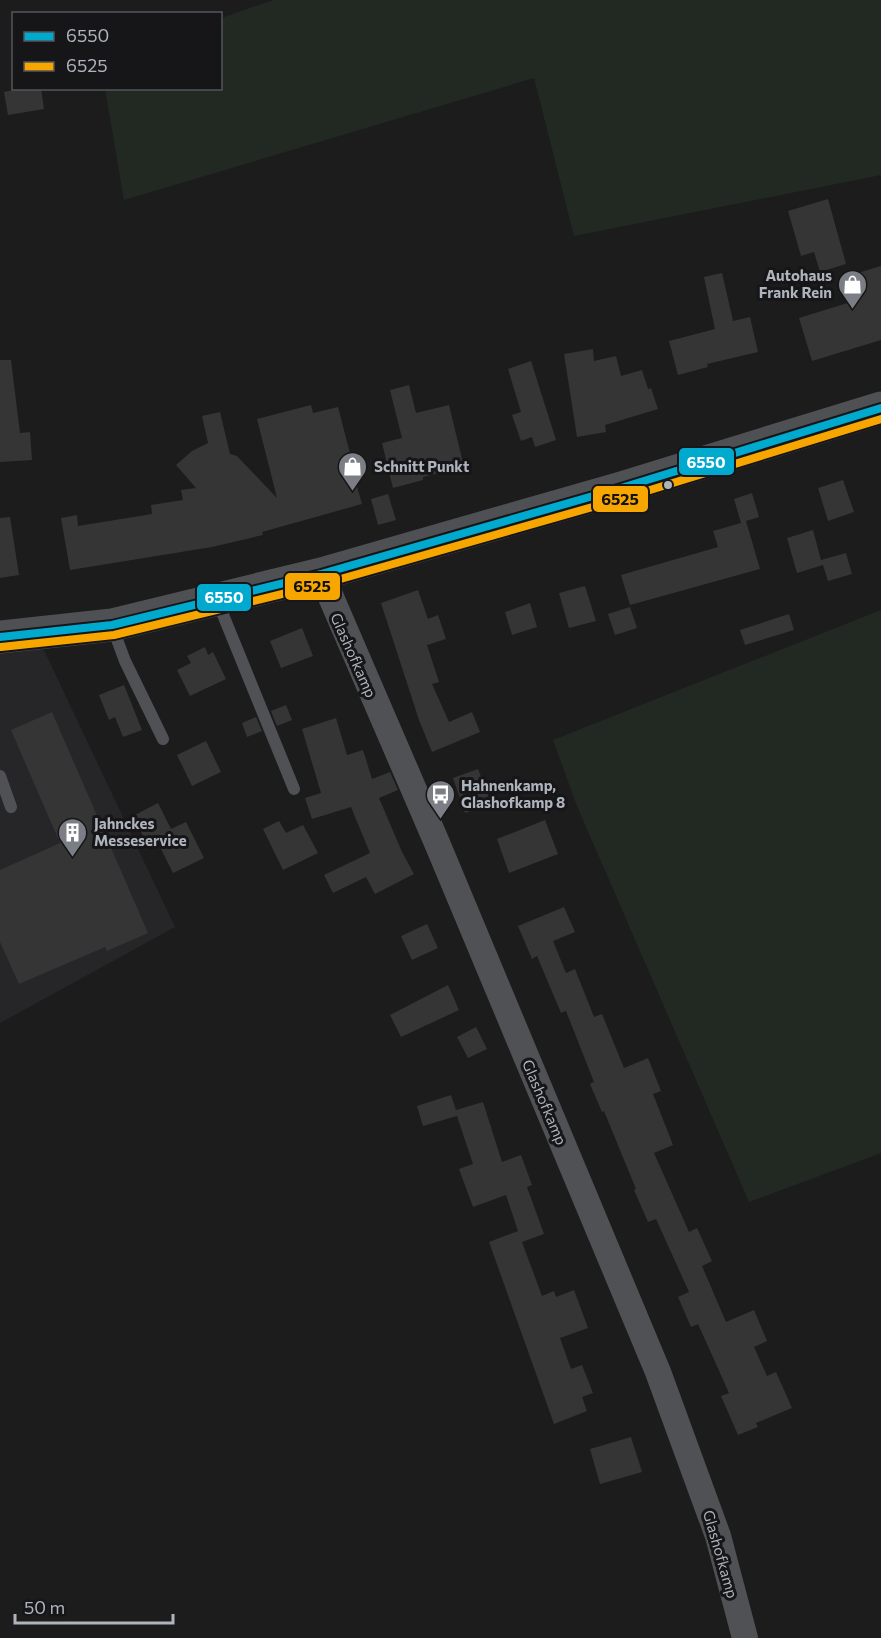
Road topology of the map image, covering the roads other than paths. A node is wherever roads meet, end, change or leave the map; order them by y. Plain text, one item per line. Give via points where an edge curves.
1 (881, 408) edge
2 (321, 574) junction
3 (217, 599) junction
4 (112, 625) junction
5 (0, 637) edge
6 (163, 739) dead end
7 (0, 776) edge
8 (294, 789) dead end
9 (11, 807) dead end
10 (745, 1638) edge

1 - 2 main road
2 - 3 main road
2 - 10 street, Glashofkamp via 658,1372 718,1536
3 - 4 main road
3 - 8 lane
4 - 5 main road
4 - 6 lane
7 - 9 lane

